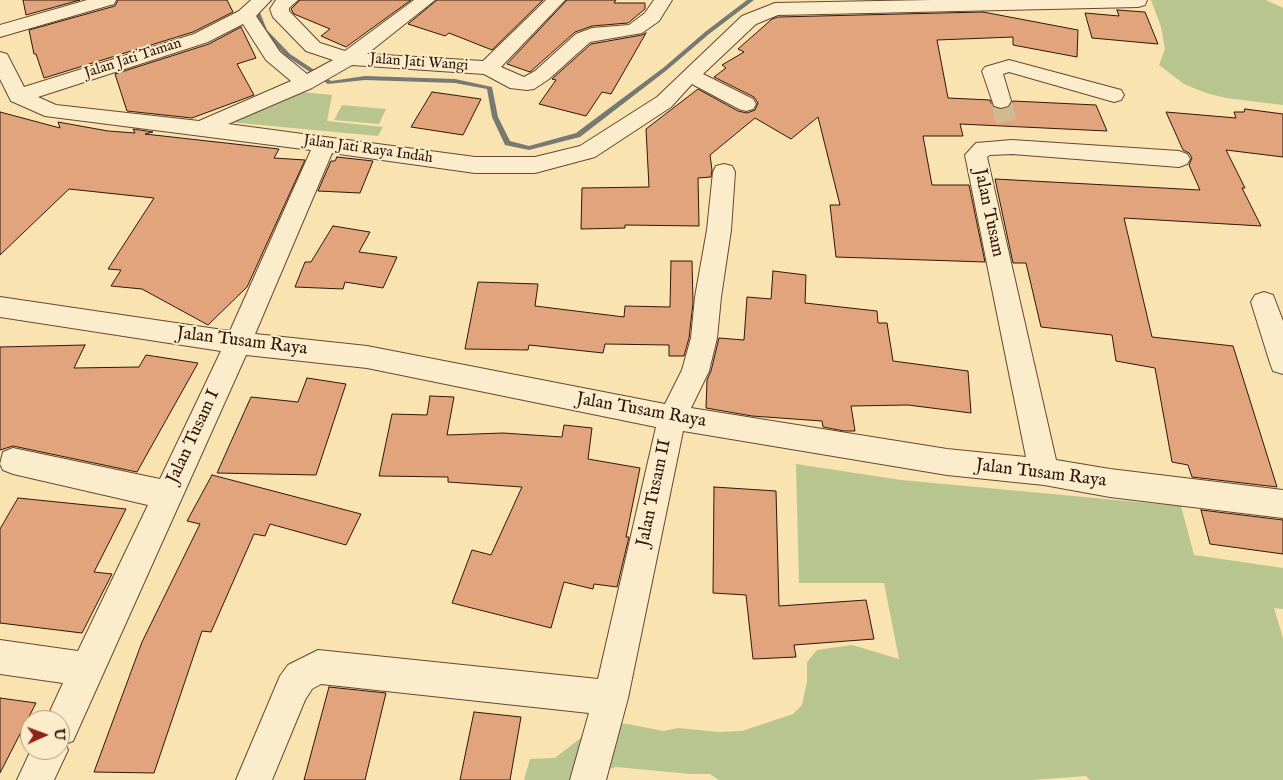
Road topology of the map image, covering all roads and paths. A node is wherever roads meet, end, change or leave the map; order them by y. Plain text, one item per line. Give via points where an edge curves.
1 (107, 0) edge
2 (262, 0) edge
3 (289, 0) edge
4 (426, 0) edge
5 (556, 0) edge
6 (663, 0) edge
7 (1138, 1) dead end
8 (902, 4) edge
9 (246, 15) junction
10 (0, 31) edge
11 (0, 58) edge
12 (346, 61) junction
13 (488, 68) junction
14 (690, 75) junction
15 (307, 82) junction
16 (1114, 95) dead end
17 (18, 96) junction
18 (1001, 101) tunnel mouth
19 (746, 104) dead end
20 (202, 128) junction
21 (325, 144) junction
22 (1179, 159) dead end
23 (724, 172) dead end
24 (1264, 302) dead end
25 (0, 307) edge
26 (238, 343) junction
27 (1283, 363) edge
28 (672, 417) junction
29 (13, 461) dead end
30 (1044, 472) junction
31 (167, 495) junction
32 (1283, 504) edge
33 (0, 657) edge
34 (87, 669) junction
35 (611, 698) junction
36 (68, 710) edge
37 (45, 760) edge
38 (34, 780) edge
39 (254, 780) edge
40 (588, 780) edge

1 - 10 street
2 - 9 street, Jalan Jati Taman
3 - 12 street, Jalan Jati Wangi via 281,5 280,14 313,47
4 - 12 street, Jalan Jati Wangi
5 - 13 street, Jalan Jati Wangi
6 - 13 street, Jalan Jati Wangi via 652,17 635,29 592,34 584,38 532,83 522,83
7 - 8 street, Jalan Jati Raya Indah
8 - 14 street, Jalan Jati Raya Indah via 775,10 749,20
9 - 15 street via 273,56
9 - 17 street, Jalan Jati Taman via 201,38
11 - 17 street
12 - 13 street, Jalan Jati Wangi
12 - 15 street, Jalan Jati Wangi
14 - 19 street
14 - 21 street, Jalan Jati Raya Indah via 664,102 587,152 535,165 475,165
15 - 20 street
16 - 18 street via 1009,66 992,71
17 - 20 street, Jalan Jati Raya Indah via 52,111
20 - 21 street, Jalan Jati Raya Indah
21 - 26 street, Jalan Tusam I
22 - 30 street, Jalan Tusam via 1010,137 976,155
23 - 28 street, Jalan Tusam II via 704,338 694,371
24 - 27 street
25 - 26 street, Jalan Tusam Raya
26 - 28 street, Jalan Tusam Raya via 367,357
26 - 31 street, Jalan Tusam I
28 - 30 street, Jalan Tusam Raya via 947,462
28 - 35 street, Jalan Tusam II
29 - 31 street
30 - 32 street, Jalan Tusam Raya
31 - 34 street, Jalan Tusam I
33 - 34 street
34 - 36 street, Jalan Tusam I
35 - 39 street via 318,668 300,677 292,688
35 - 40 street, Jalan Tusam II
37 - 38 street

